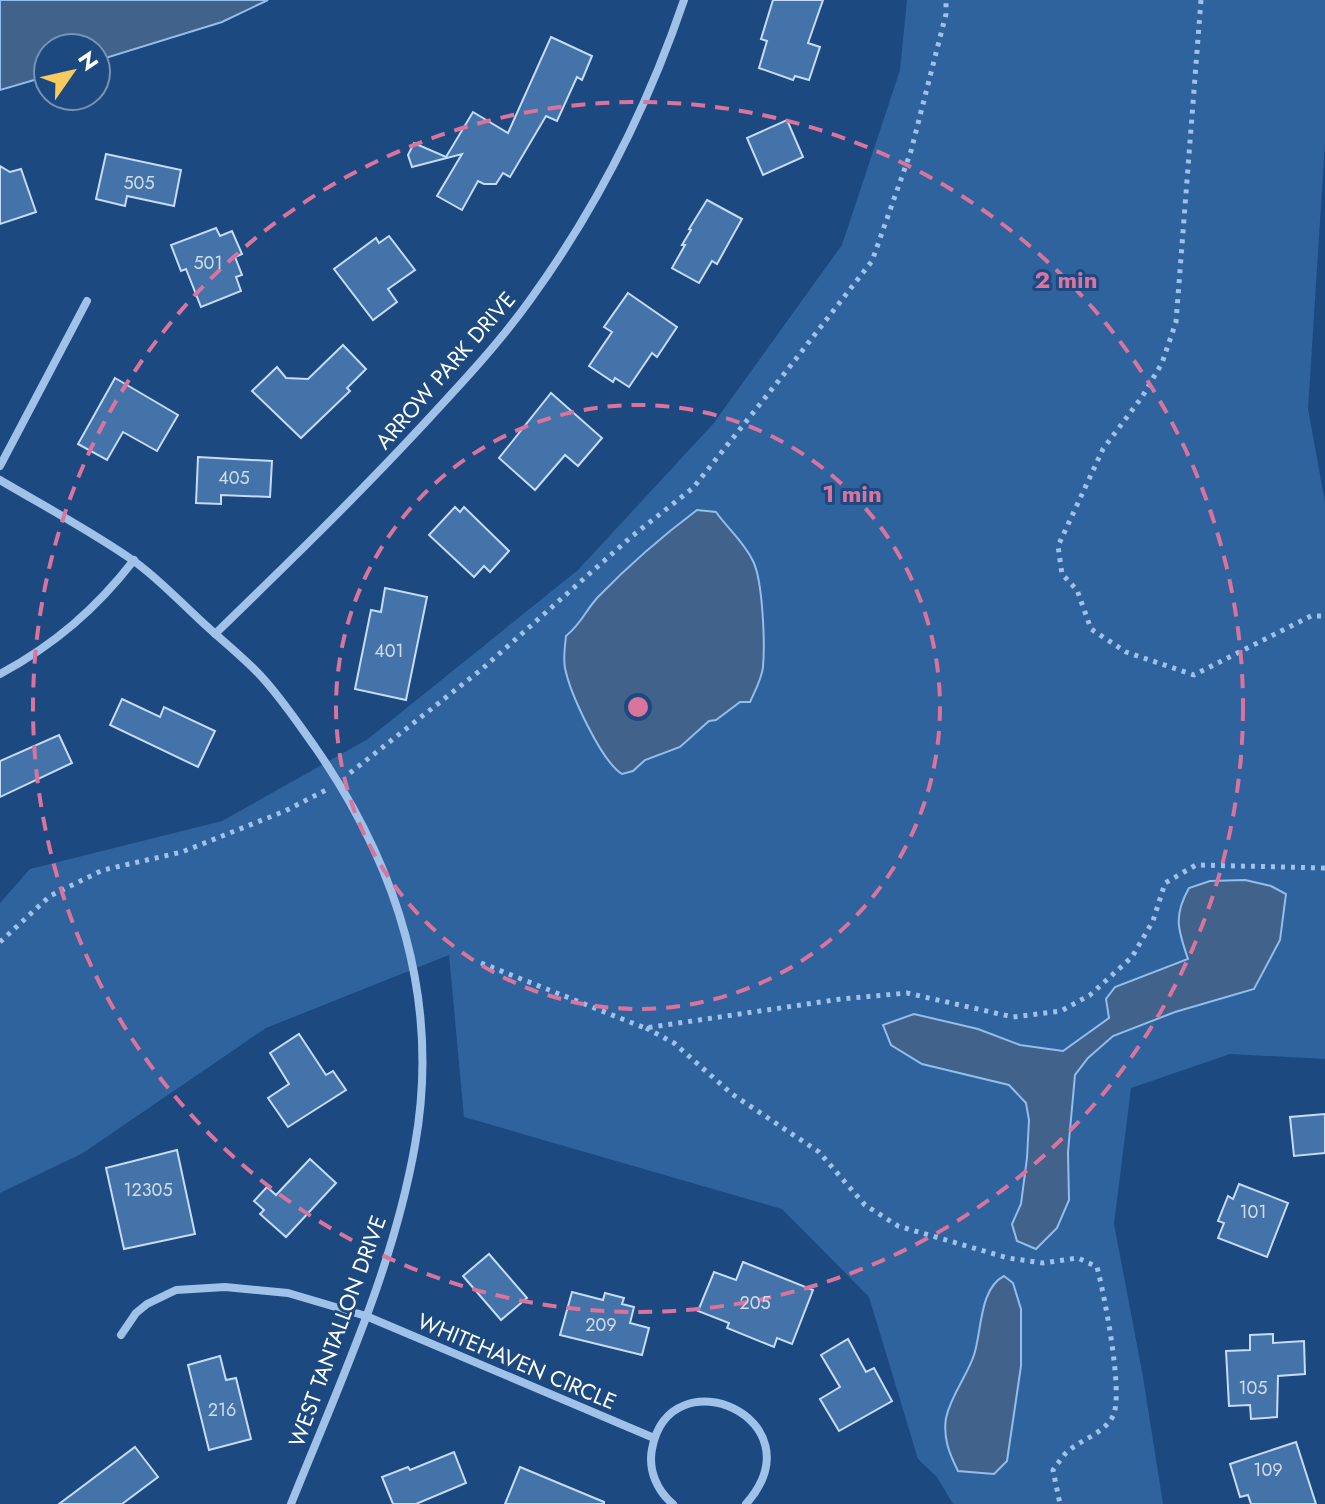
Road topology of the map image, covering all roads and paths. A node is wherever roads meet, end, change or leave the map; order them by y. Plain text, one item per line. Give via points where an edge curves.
1 (684, 0) edge
2 (946, 0) edge
3 (1201, 0) edge
4 (87, 301) dead end
5 (0, 466) edge
6 (0, 480) edge
7 (134, 560) junction
8 (1325, 616) edge
9 (215, 634) junction
10 (0, 674) edge
11 (338, 783) junction
12 (1325, 868) edge
13 (0, 942) edge
14 (481, 963) dead end
15 (645, 1028) junction
16 (366, 1316) junction
17 (121, 1335) dead end
18 (654, 1438) junction
19 (291, 1504) edge
20 (673, 1504) edge
21 (746, 1504) edge
22 (1060, 1504) edge

1 - 9 street, ARROW PARK DRIVE via 639,116 530,300 388,462
2 - 11 path via 911,151 872,261 693,488 482,669
3 - 8 path via 1176,322 1155,375 1103,449 1058,546 1060,567 1077,590 1091,629 1126,652 1194,675 1311,616
4 - 5 street
6 - 7 street, WEST TANTALLON DRIVE
7 - 9 street, WEST TANTALLON DRIVE
7 - 10 street via 70,630
9 - 11 street, WEST TANTALLON DRIVE via 258,673
11 - 13 path via 285,811 182,852 103,870 50,896
11 - 16 street, WEST TANTALLON DRIVE via 375,848 398,907 421,1018 415,1144 397,1223
12 - 15 path via 1196,865 1165,883 1153,921 1132,957 1090,995 1061,1011 1013,1017 907,993
14 - 15 path
15 - 22 path via 674,1043 732,1094 819,1152 865,1205 898,1226 1008,1258 1043,1263 1078,1258 1097,1267 1117,1394 1113,1415 1053,1470
16 - 17 street, WHITEHAVEN CIRCLE via 288,1293 204,1287 176,1290 147,1304
16 - 18 street, WHITEHAVEN CIRCLE
16 - 19 street, WEST TANTALLON DRIVE
18 - 20 street via 656,1483
18 - 21 street via 679,1409 697,1402 716,1401 750,1418 767,1452 759,1489

